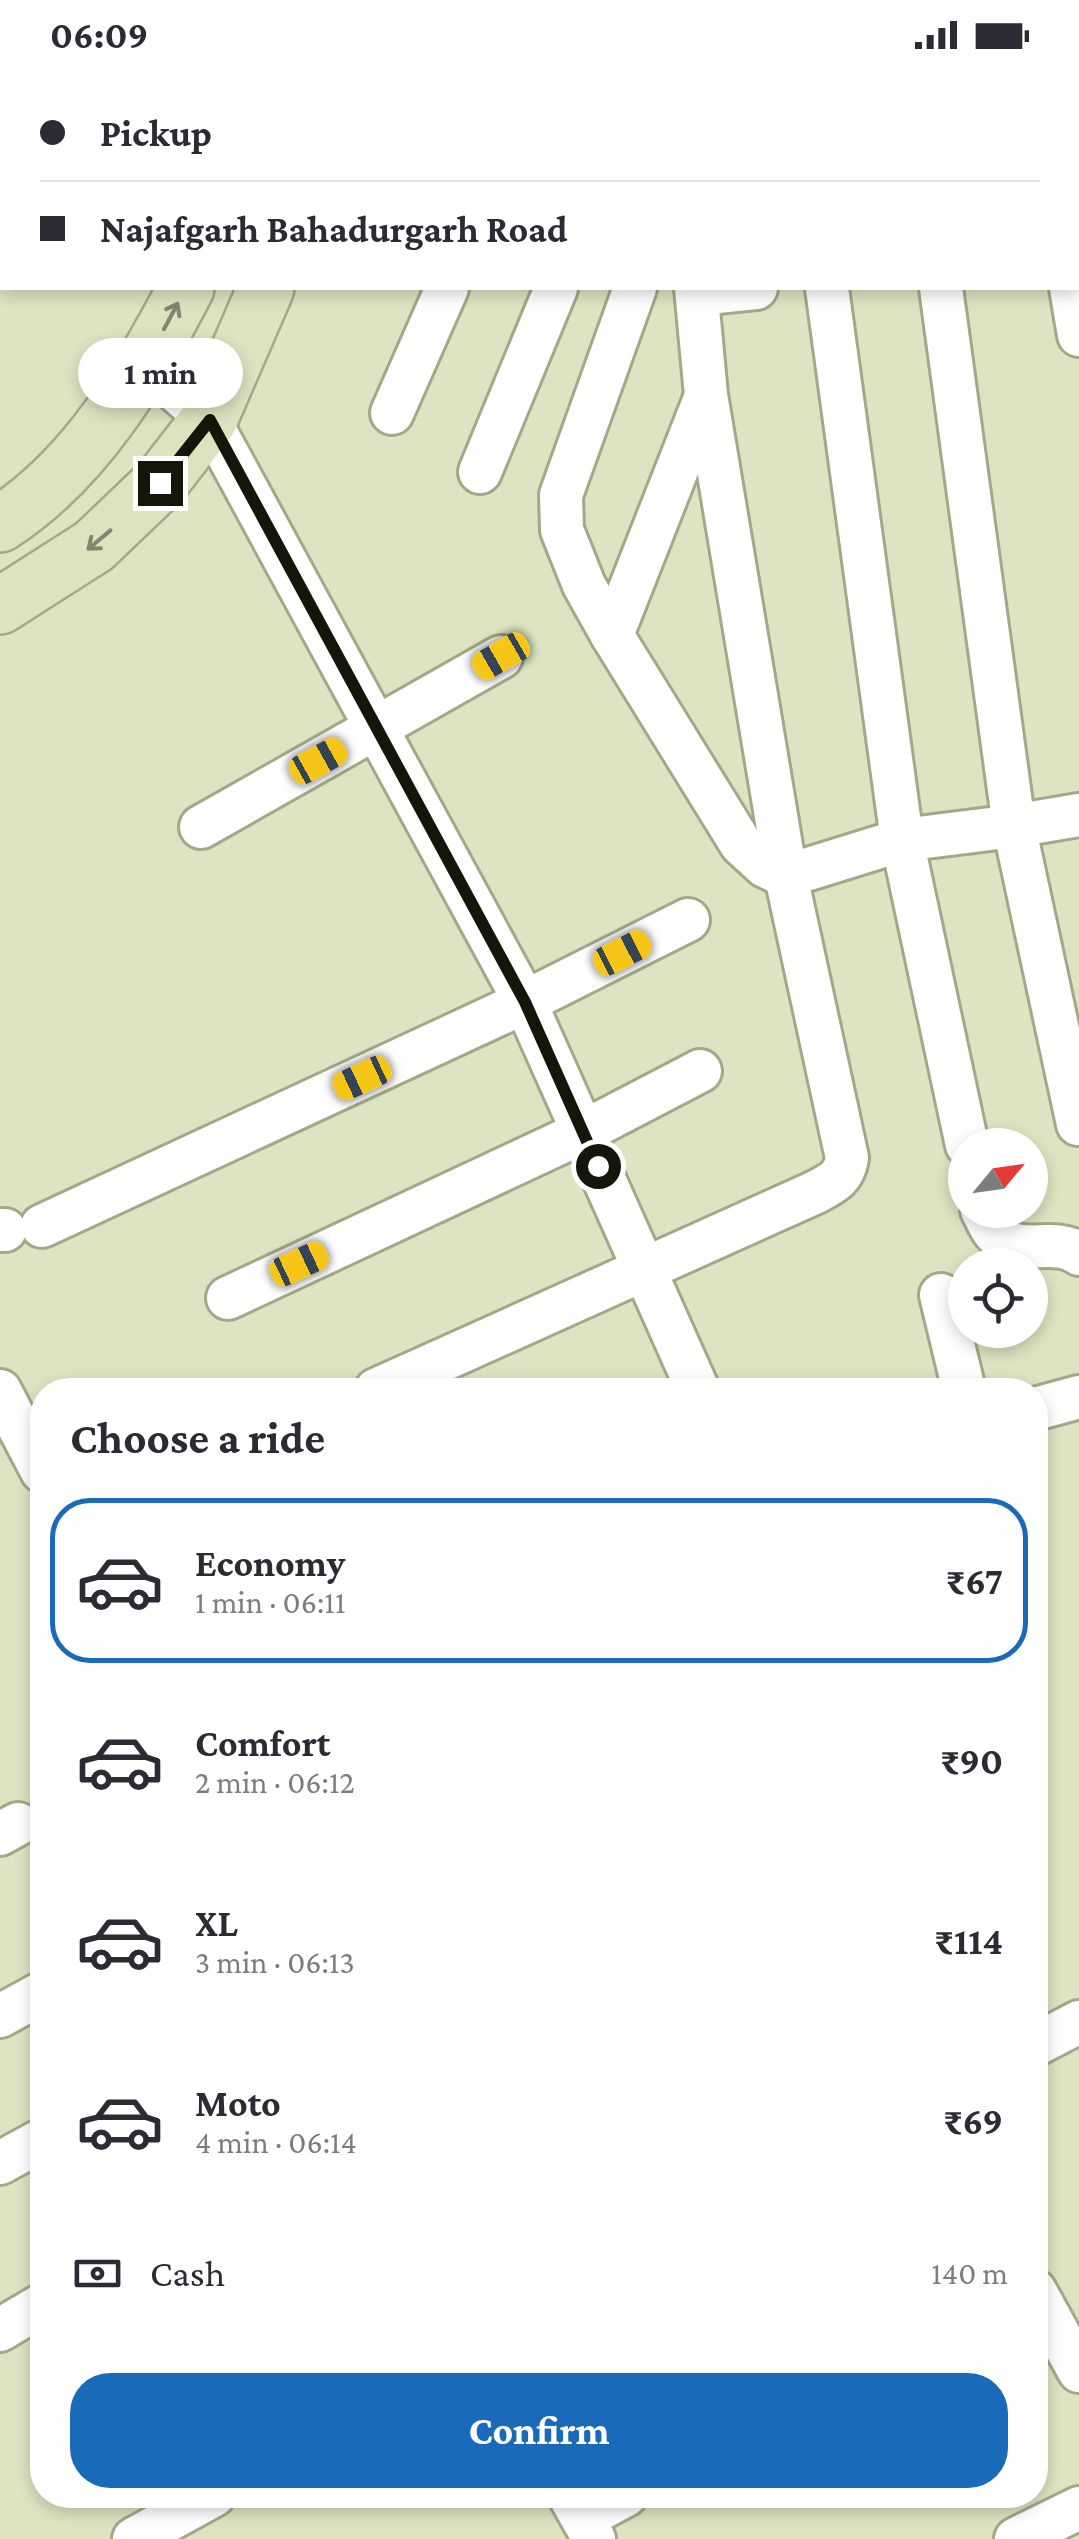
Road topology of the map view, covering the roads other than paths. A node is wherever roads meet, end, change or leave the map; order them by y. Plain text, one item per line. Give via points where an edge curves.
1 (185, 290) edge
2 (265, 290) edge
3 (447, 290) edge
4 (555, 290) edge
5 (636, 290) edge
6 (649, 290) edge
7 (744, 290) edge
8 (827, 290) edge
9 (941, 290) edge
10 (1071, 290) edge
11 (697, 298) edge
12 (1079, 335) edge
13 (144, 363) junction
14 (706, 395) junction
15 (392, 413) dead end
16 (210, 420) junction
17 (480, 472) dead end
18 (0, 524) edge
19 (0, 606) edge
20 (612, 635) junction
21 (501, 656) dead end
22 (376, 728) junction
23 (1079, 815) edge
24 (1014, 826) junction
25 (201, 827) dead end
26 (902, 840) junction
27 (786, 876) junction
28 (688, 920) dead end
29 (525, 1002) junction
30 (700, 1071) dead end
31 (1078, 1124) edge
32 (963, 1128) edge
33 (583, 1132) junction
34 (992, 1228) edge
35 (16, 1229) edge
36 (1079, 1254) edge
37 (644, 1268) junction
38 (942, 1295) dead end
39 (228, 1298) dead end
40 (402, 1378) edge
41 (693, 1378) edge
42 (961, 1378) edge
43 (0, 1391) edge
44 (1079, 1397) edge
45 (1048, 1405) edge
46 (30, 1448) edge
47 (30, 2000) edge
48 (0, 2016) edge
49 (1079, 2022) edge
50 (1048, 2038) edge
51 (30, 2147) edge
52 (0, 2163) edge
53 (30, 2312) edge
54 (1048, 2315) edge
55 (0, 2330) edge
56 (1079, 2371) edge
57 (190, 2508) edge
58 (607, 2508) edge
59 (1079, 2508) edge
60 (582, 2525) edge
61 (134, 2539) edge
62 (1016, 2539) edge

13 -> 1 main road
2 - 16 main road
3 - 15 street
4 - 17 street
5 - 20 street via 561,494 562,530
6 - 11 street
7 - 11 street
8 - 26 street
9 - 24 street
10 - 12 street
11 - 14 street
13 - 16 street
13 - 18 main road via 96,438
14 - 20 street
14 - 27 street
16 -> 19 main road via 160,483 94,546
16 - 22 street
20 - 27 street via 742,844
21 - 22 street
22 - 25 street
22 - 29 street
23 - 24 street
24 - 26 street
24 - 31 street
26 - 27 street
26 - 32 street
27 - 37 street via 845,1170 835,1182
28 - 29 street
29 - 33 street
29 - 35 street
30 - 33 street
33 - 37 street
33 - 39 street
34 - 36 street via 1010,1245 1062,1246
37 - 40 street
37 - 41 street
38 - 42 street
43 - 46 street
44 - 45 street
47 - 48 street
49 - 50 street
51 - 52 street
53 - 55 street
54 - 56 street
57 - 61 street
58 - 60 street
59 - 62 street

